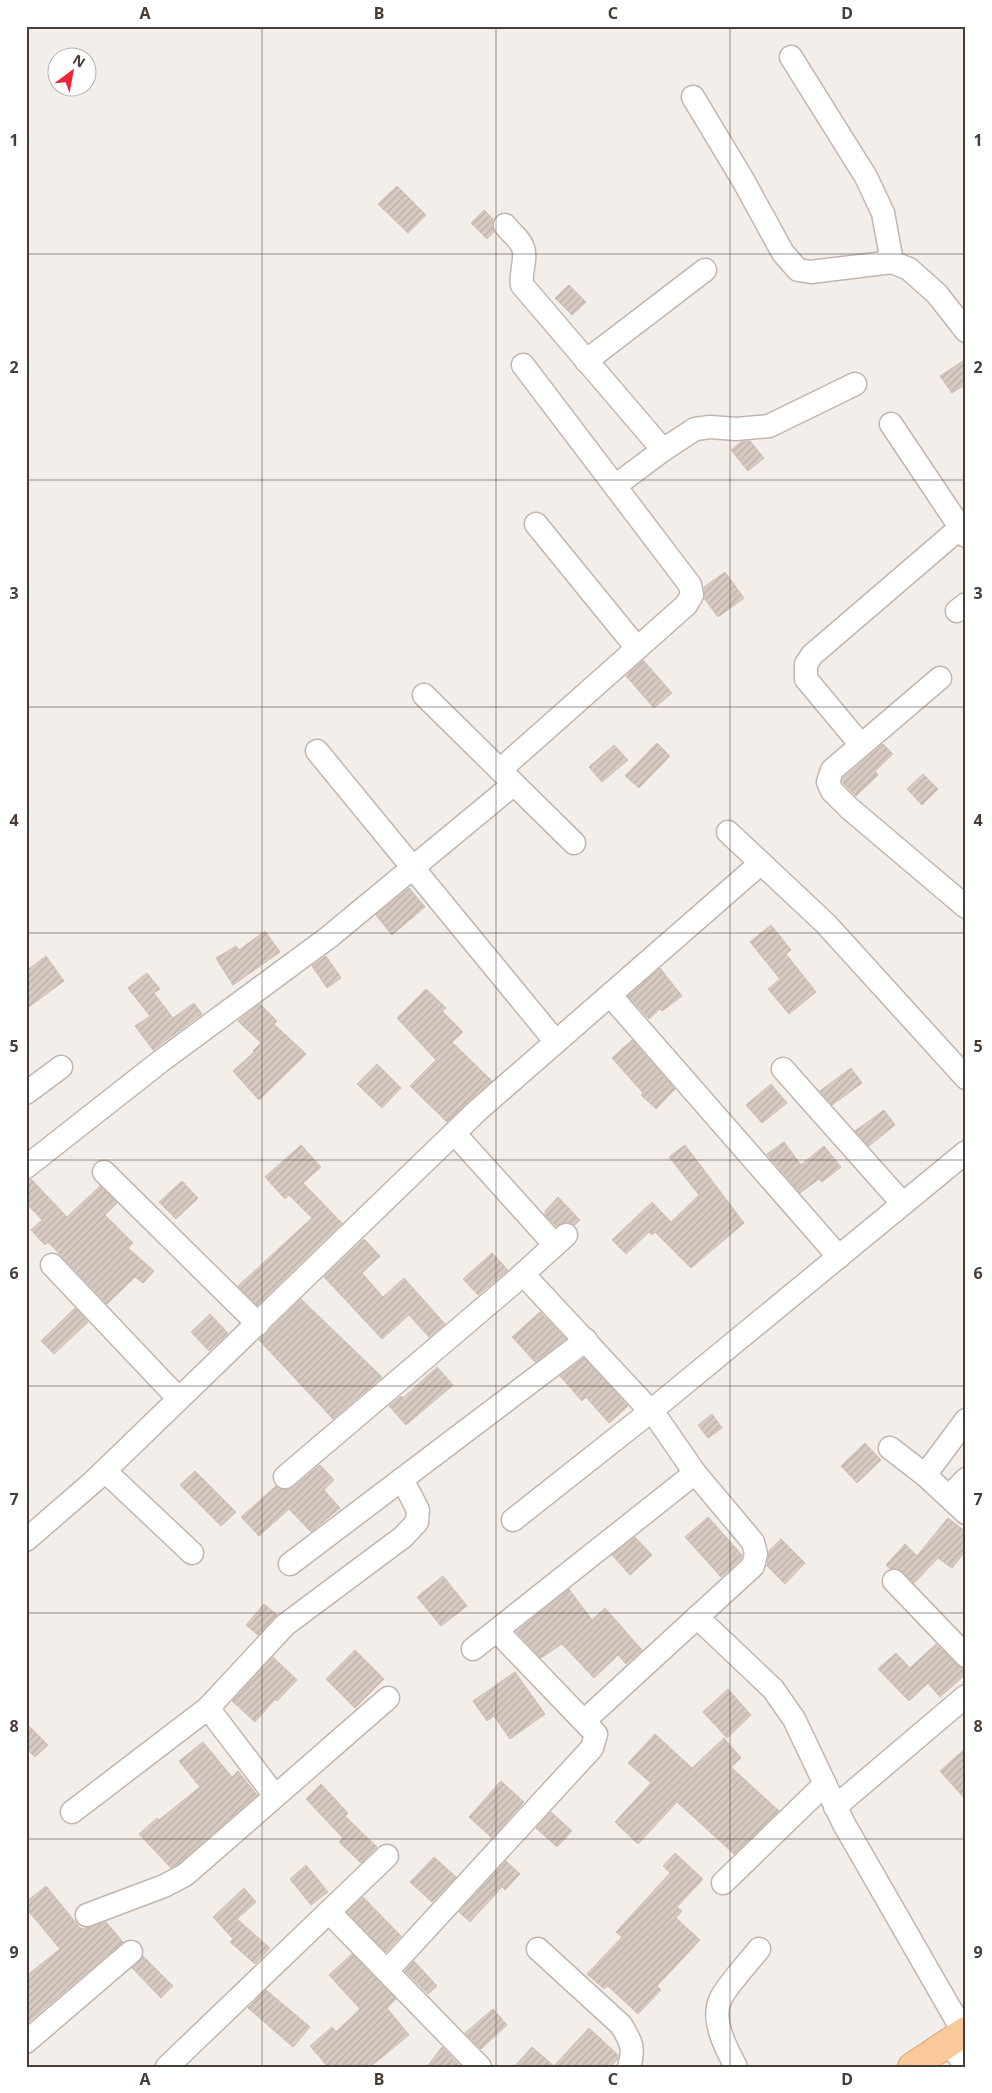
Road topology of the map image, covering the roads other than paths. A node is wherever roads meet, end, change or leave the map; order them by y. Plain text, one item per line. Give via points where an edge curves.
1 (791, 57) dead end
2 (693, 97) dead end
3 (505, 226) dead end
4 (892, 262) junction
5 (705, 270) dead end
6 (966, 331) edge
7 (586, 361) junction
8 (523, 365) dead end
9 (855, 384) dead end
10 (891, 424) dead end
11 (663, 450) junction
12 (615, 486) junction
13 (536, 524) dead end
14 (963, 532) edge
15 (637, 648) junction
16 (940, 678) dead end
17 (424, 695) dead end
18 (862, 745) junction
19 (317, 751) dead end
20 (507, 777) junction
21 (728, 832) dead end
22 (574, 843) dead end
23 (761, 863) junction
24 (413, 867) junction
25 (966, 907) edge
26 (610, 995) junction
27 (556, 1042) junction
28 (61, 1067) dead end
29 (783, 1069) dead end
30 (966, 1078) edge
31 (26, 1092) edge
32 (454, 1133) junction
33 (966, 1152) edge
34 (26, 1168) edge
35 (104, 1172) dead end
36 (903, 1204) junction
37 (839, 1257) junction
38 (52, 1265) dead end
39 (523, 1274) junction
40 (258, 1324) junction
41 (586, 1340) junction
42 (180, 1399) junction
43 (651, 1411) junction
44 (966, 1420) edge
45 (890, 1448) dead end
46 (105, 1471) junction
47 (695, 1473) junction
48 (925, 1475) junction
49 (285, 1477) dead end
50 (402, 1479) junction
51 (966, 1479) edge
52 (948, 1497) junction
53 (966, 1513) edge
54 (512, 1520) dead end
55 (26, 1540) edge
56 (192, 1553) dead end
57 (290, 1564) dead end
58 (894, 1581) dead end
59 (697, 1618) junction
60 (497, 1630) junction
61 (474, 1649) dead end
62 (966, 1656) edge
63 (388, 1698) dead end
64 (962, 1707) edge
65 (208, 1708) junction
66 (584, 1721) junction
67 (825, 1784) junction
68 (275, 1796) junction
69 (835, 1807) junction
70 (72, 1812) dead end
71 (387, 1856) dead end
72 (723, 1883) dead end
73 (329, 1912) junction
74 (87, 1915) dead end
75 (538, 1949) dead end
76 (759, 1949) dead end
77 (132, 1952) dead end
78 (387, 1971) junction
79 (959, 2036) edge
80 (26, 2042) edge
81 (966, 2065) edge
82 (167, 2067) edge
83 (480, 2067) edge
84 (629, 2067) edge
85 (736, 2067) edge
86 (912, 2067) edge

1 - 4 street via 866,177 883,213
2 - 4 street via 783,254 798,270 811,272
3 - 7 street via 523,246 522,285
4 - 6 street via 908,268 937,294
5 - 7 street
7 - 11 street
8 - 12 street
9 - 11 street via 769,426 736,430 695,429
10 - 14 street
11 - 12 street
12 - 15 street via 690,585 692,596
13 - 15 street
14 - 18 street via 812,655 806,664 806,679
15 - 20 street
16 - 18 street
17 - 20 street
18 - 25 street via 832,770 828,782 832,791
19 - 24 street
20 - 22 street
20 - 24 street
21 - 23 street
23 - 26 street
23 - 30 street via 826,924
24 - 27 street
24 - 34 street via 329,937
26 - 27 street
26 - 37 street
27 - 32 street
28 - 31 street
29 - 36 street
32 - 39 street via 560,1240
32 - 40 street
33 - 36 street
35 - 40 street
36 - 37 street
37 - 43 street
38 - 42 street
39 - 41 street
39 - 49 street
40 - 42 street
41 - 43 street
41 - 50 street
42 - 46 street
43 - 47 street
43 - 54 street
44 - 48 street
45 - 48 street
46 - 55 street
46 - 56 street
47 - 59 street via 753,1542 756,1554 754,1566
47 - 60 street
48 - 52 street
50 - 57 street
50 - 65 street via 418,1510 417,1522 403,1538 285,1625
51 - 52 street
52 - 53 street
58 - 62 street
59 - 66 street
59 - 67 street via 774,1689 794,1719
60 - 61 street
60 - 66 street
63 - 68 street
64 - 69 street
65 - 68 street
65 - 70 street
66 - 78 street via 596,1734 592,1748
67 - 69 street
67 - 72 street
68 - 74 street via 185,1875
69 - 79 street
71 - 73 street
73 - 78 street
73 - 82 street
75 - 84 street via 621,2025 633,2050
76 - 85 street via 721,1998 717,2017
77 - 80 street
78 - 83 street
79 - 81 street
79 - 86 main road

